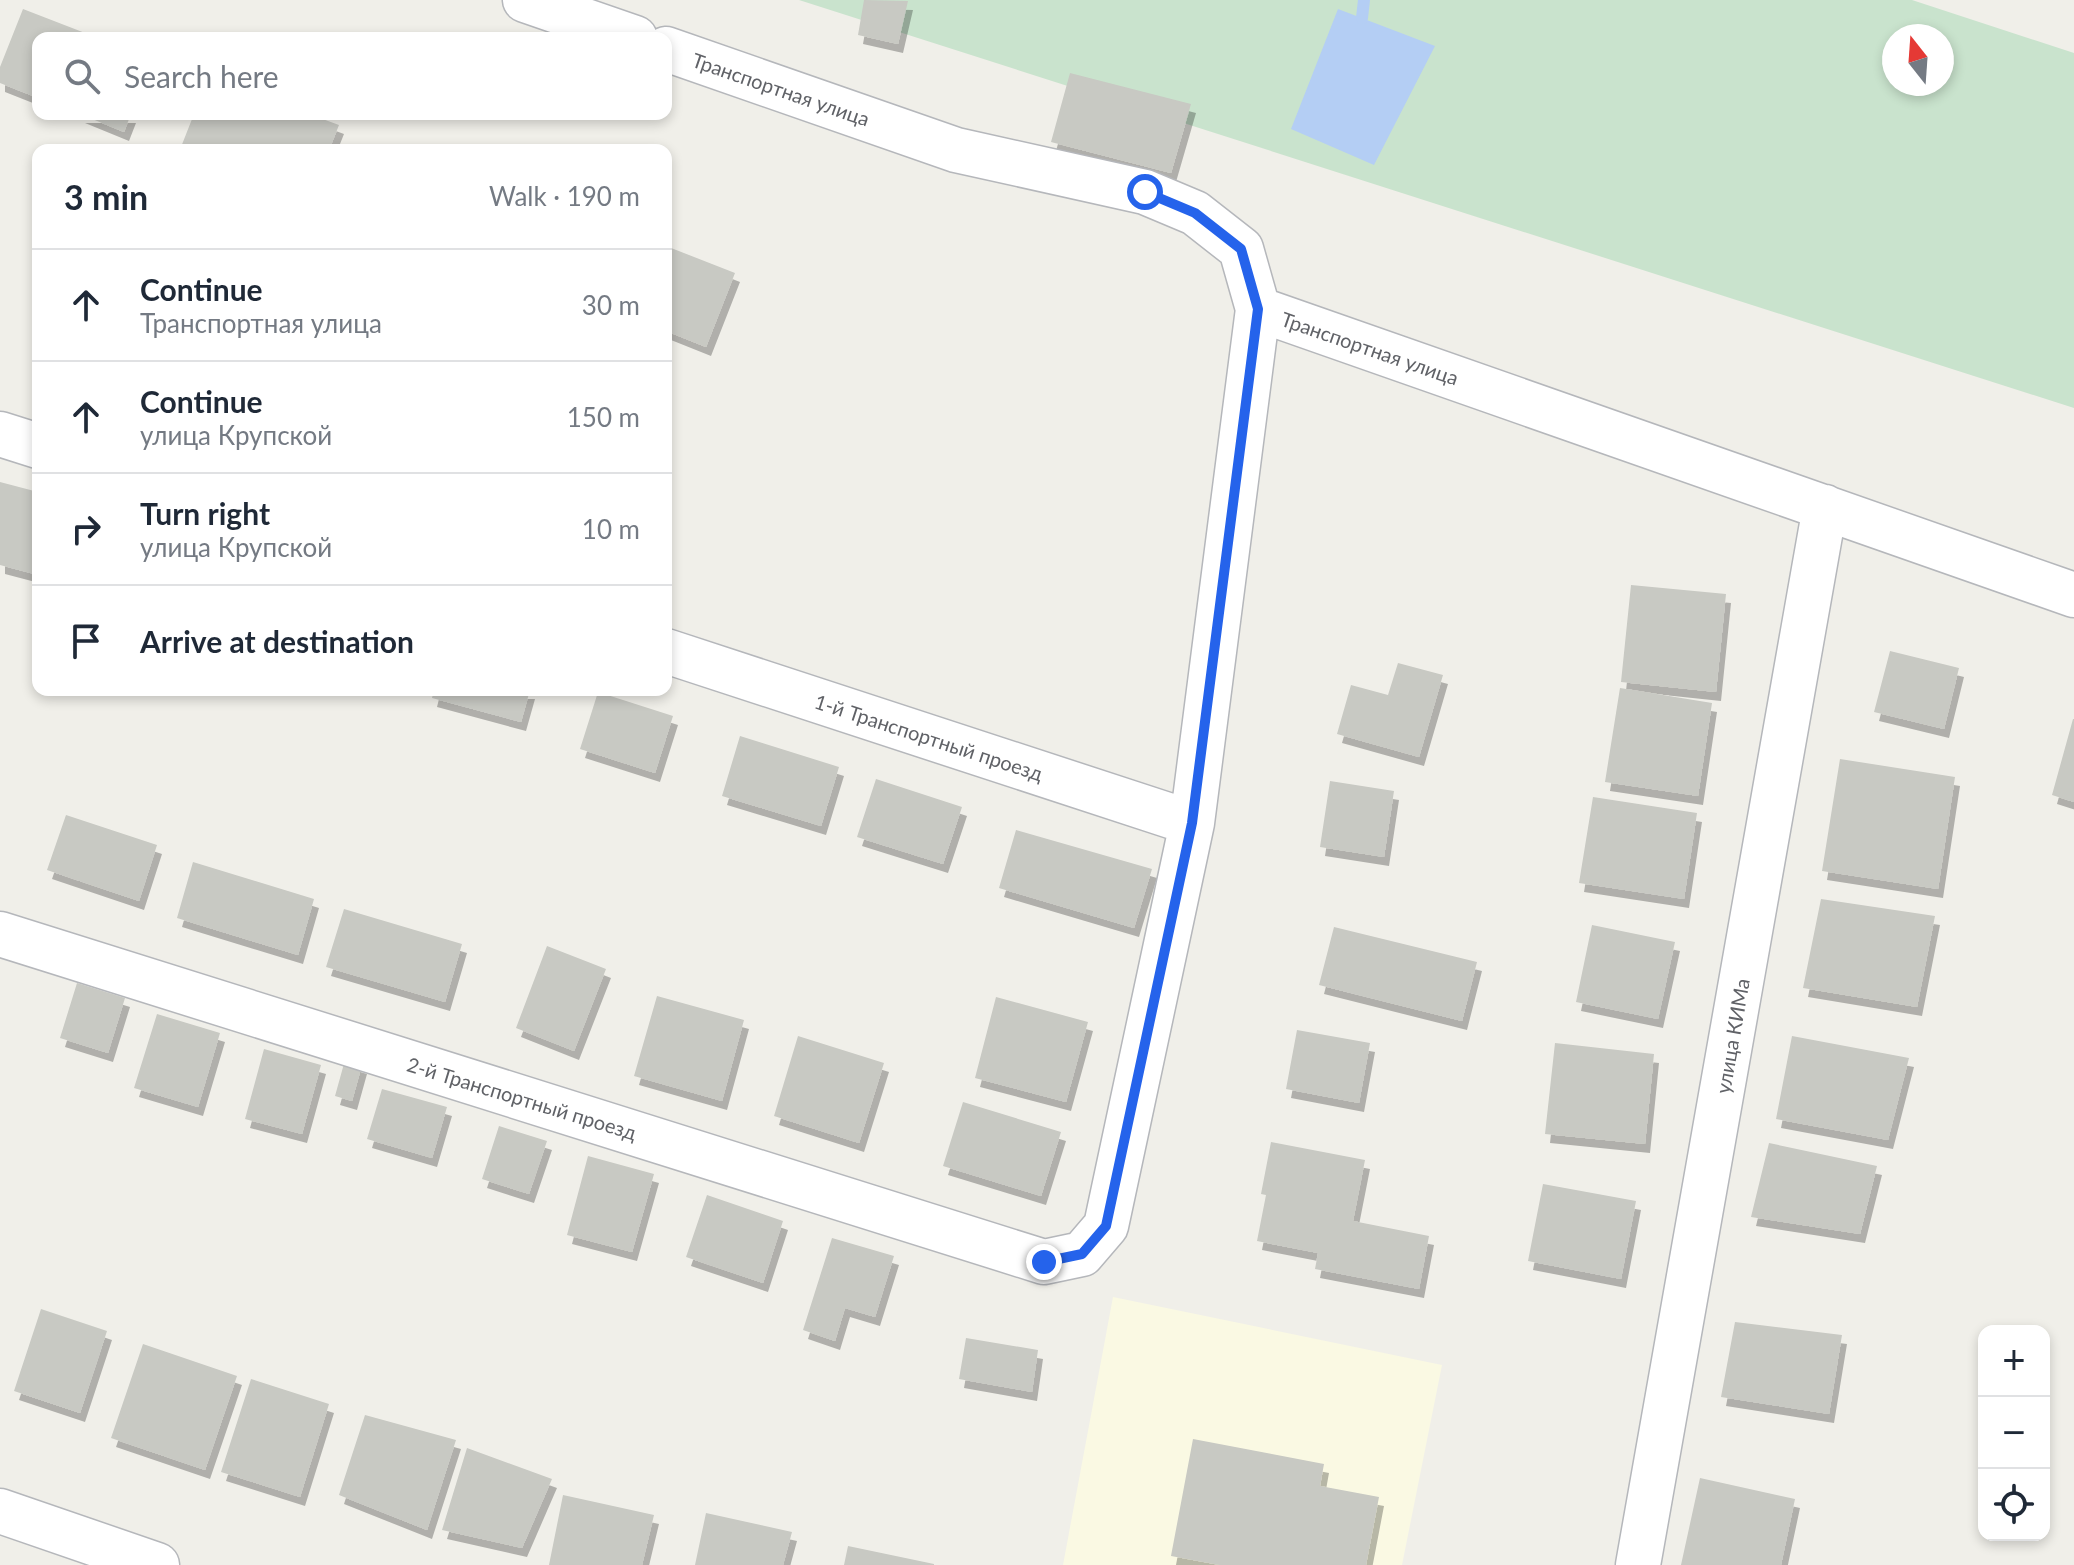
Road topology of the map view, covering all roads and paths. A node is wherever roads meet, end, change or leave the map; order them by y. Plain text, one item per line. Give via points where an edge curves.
1 (525, 0) edge
2 (618, 32) edge
3 (672, 51) edge
4 (1258, 309) junction
5 (0, 434) edge
6 (32, 444) edge
7 (1825, 507) junction
8 (2074, 595) edge
9 (672, 653) edge
10 (1192, 823) junction
11 (0, 934) edge
12 (0, 1511) edge
13 (157, 1565) edge
14 (1638, 1565) edge

1 - 2 street
3 - 4 street, Транспортная улица via 956,150 1145,192 1195,213 1241,249
4 - 7 street, Транспортная улица
4 - 10 street
5 - 6 street
7 - 8 street, Транспортная улица
7 - 14 street, улица КИМа
9 - 10 street, 1-й Транспортный проезд
10 - 11 street, 2-й Транспортный проезд via 1106,1226 1082,1254 1044,1262
12 - 13 street

